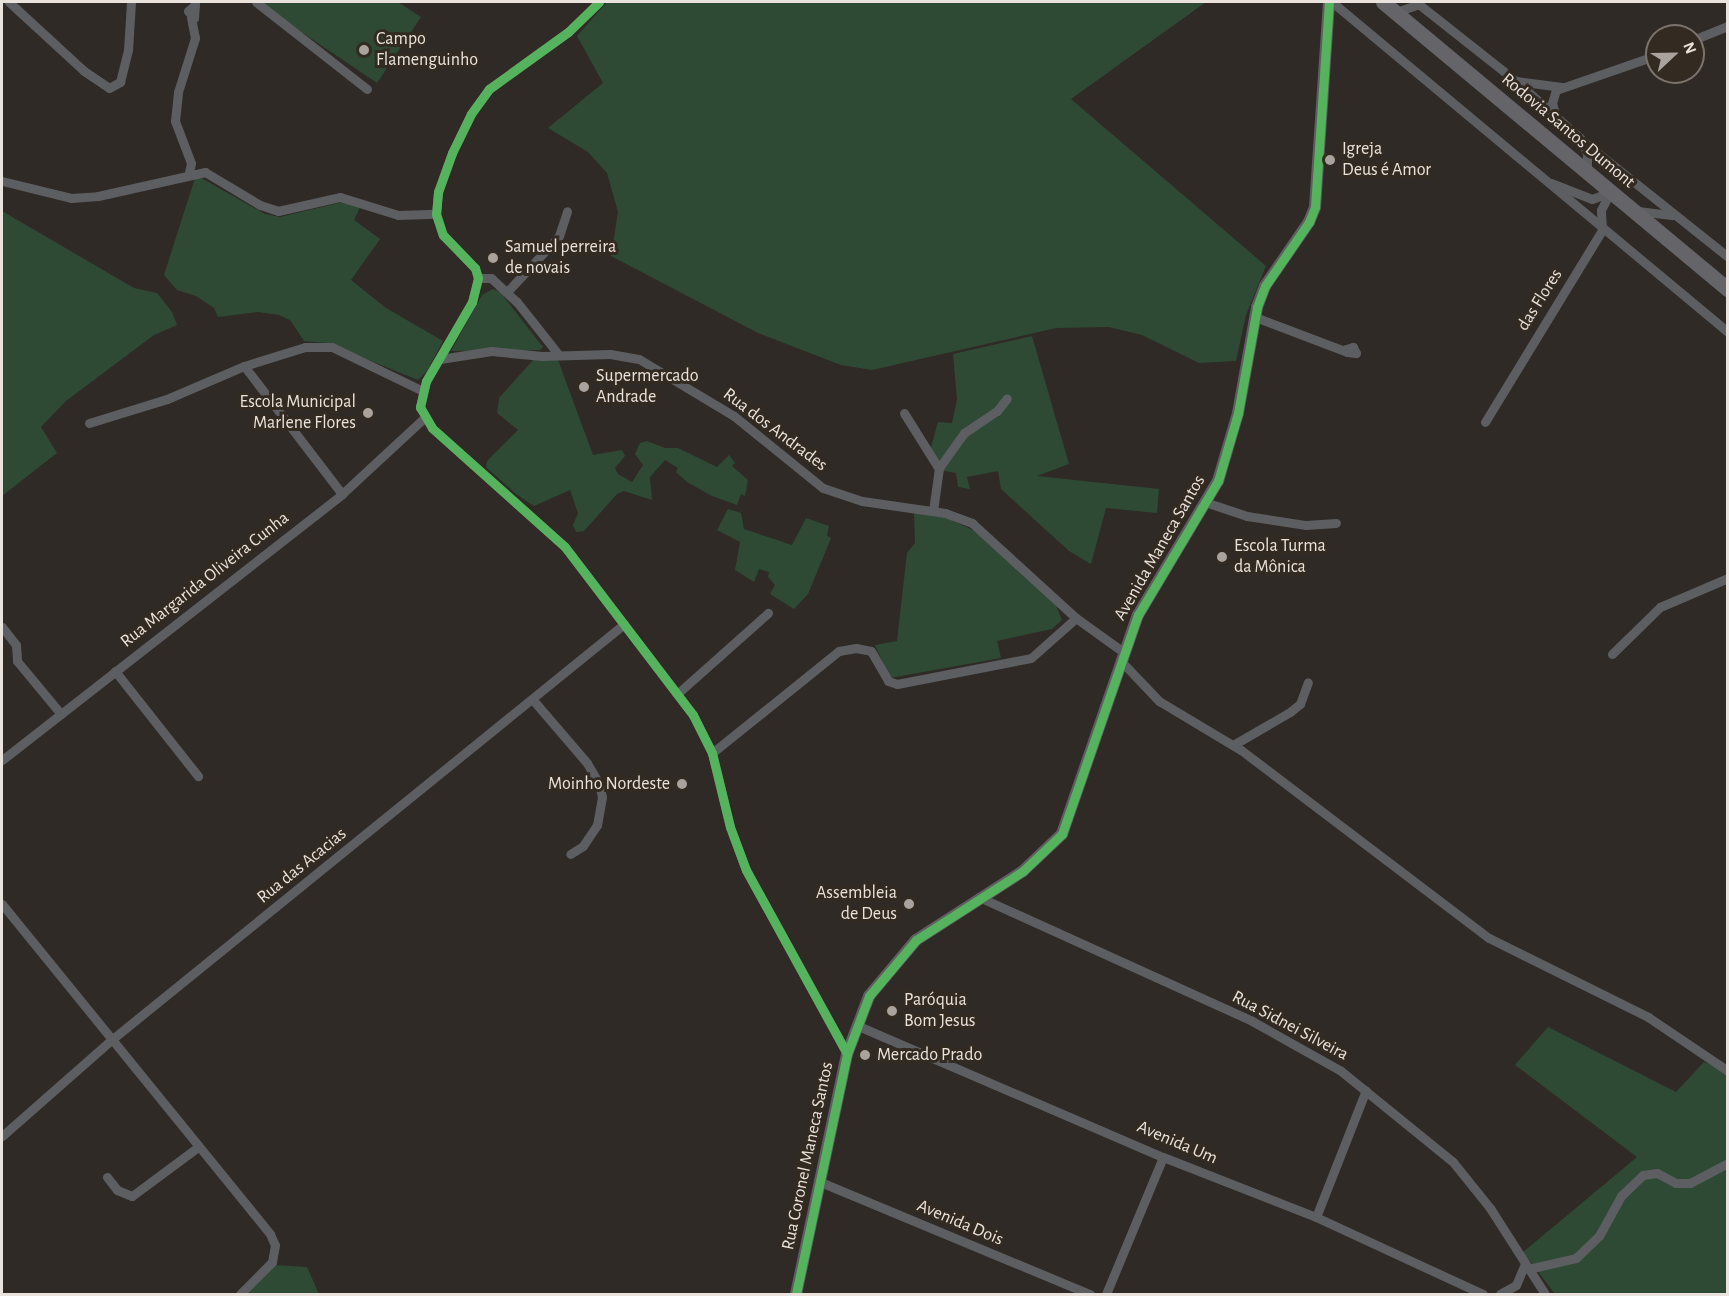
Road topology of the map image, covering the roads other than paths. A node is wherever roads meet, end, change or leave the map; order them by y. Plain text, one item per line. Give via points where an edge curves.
1 (9, 2) edge
2 (131, 2) edge
3 (256, 2) edge
4 (600, 2) edge
5 (1330, 2) edge
6 (1383, 2) edge
7 (195, 3) edge
8 (1417, 3) edge
9 (1396, 12) junction
10 (1728, 26) edge
11 (1705, 35) edge
12 (1645, 60) edge
13 (1516, 81) junction
14 (1563, 87) junction
15 (367, 89) dead end
16 (1555, 114) junction
17 (1580, 138) junction
18 (189, 172) junction
19 (1587, 174) junction
20 (1545, 180) junction
21 (2, 181) edge
22 (1610, 192) junction
23 (1633, 210) junction
24 (567, 211) dead end
25 (436, 214) junction
26 (1675, 216) junction
27 (1602, 230) junction
28 (1728, 257) edge
29 (478, 278) junction
30 (1728, 289) edge
31 (507, 292) junction
32 (1255, 317) junction
33 (1728, 332) edge
34 (1342, 350) dead end
35 (558, 354) junction
36 (440, 358) junction
37 (244, 366) junction
38 (423, 391) junction
39 (1007, 398) dead end
40 (904, 413) dead end
41 (423, 419) junction
42 (1485, 422) dead end
43 (89, 423) dead end
44 (939, 469) junction
45 (342, 494) junction
46 (1208, 503) junction
47 (933, 511) junction
48 (1336, 523) dead end
49 (1728, 578) edge
50 (768, 613) dead end
51 (1076, 618) junction
52 (624, 624) junction
53 (2, 627) edge
54 (1612, 654) dead end
55 (1121, 655) junction
56 (115, 671) junction
57 (1308, 682) dead end
58 (677, 694) junction
59 (533, 700) junction
60 (61, 714) junction
61 (1233, 745) junction
62 (712, 753) junction
63 (2, 760) edge
64 (198, 776) dead end
65 (570, 854) dead end
66 (979, 897) junction
67 (2, 904) edge
68 (856, 1025) junction
69 (110, 1041) junction
70 (847, 1054) junction
71 (1728, 1071) edge
72 (1366, 1090) junction
73 (2, 1136) edge
74 (198, 1147) junction
75 (1163, 1157) junction
76 (1728, 1163) edge
77 (107, 1177) dead end
78 (818, 1181) junction
79 (1316, 1217) junction
80 (1527, 1267) junction
81 (1456, 1290) edge
82 (240, 1294) edge
83 (796, 1294) edge
84 (1090, 1294) edge
85 (1106, 1294) edge
86 (1483, 1294) edge
87 (1500, 1294) edge
88 (1545, 1294) edge

1 - 2 street via 84,71 109,88 120,82 128,50
3 - 15 street
4 - 25 street via 568,32 489,88 471,114 447,165
5 - 20 street
5 - 32 street, Avenida Maneca Santos via 1315,207 1309,222 1264,286
6 - 9 highway, Rodovia Santos Dumont
7 - 18 street via 197,13 191,17 195,38 178,92 175,121 191,163
8 - 9 street
8 - 13 street
9 - 19 highway, Rodovia Santos Dumont
10 - 11 street
12 - 14 street
13 - 14 street
13 - 16 street
14 - 16 street via 1552,95
16 - 17 street
17 - 19 street via 1587,154
17 - 26 street
18 - 21 street via 98,196 71,198
18 - 25 street via 205,171 260,205 278,211 340,197 398,215
19 - 22 highway, Rodovia Santos Dumont
20 - 22 street via 1592,199
20 - 27 street
22 - 23 highway, Rodovia Santos Dumont
22 - 27 street, das Flores via 1600,210
23 - 26 street
23 - 30 highway, Rodovia Santos Dumont
24 - 31 street via 559,236
25 - 29 street via 443,235 475,268
26 - 28 street
27 - 33 street
27 - 42 street, das Flores
29 - 31 street via 491,278
29 - 36 street via 472,302
31 - 35 street
32 - 34 street
32 - 46 street, Avenida Maneca Santos via 1231,443
35 - 36 street, Rua dos Andrades via 491,351
35 - 47 street, Rua dos Andrades via 639,358 734,416 824,488 862,501
36 - 38 street
37 - 38 street via 305,347 332,347
37 - 43 street via 167,399
37 - 45 street
38 - 41 street
39 - 44 street via 997,411 964,433
40 - 44 street
41 - 45 street, Rua Margarida Oliveira Cunha
41 - 52 street via 546,528 579,563
44 - 47 street
45 - 56 street, Rua Margarida Oliveira Cunha
46 - 48 street via 1247,516 1306,525
46 - 55 street, Avenida Maneca Santos via 1159,578
47 - 51 street, Rua dos Andrades via 960,517 983,531
49 - 54 street via 1660,607
50 - 58 street
51 - 55 street, Rua dos Andrades
51 - 62 street via 1031,658 897,684 888,681 871,651 839,651
52 - 58 street
52 - 59 street, Rua das Acacias
53 - 60 street via 16,645 17,661
55 - 61 street, Rua dos Andrades via 1160,701
55 - 66 street, Avenida Maneca Santos via 1062,834 1023,871
56 - 60 street, Rua Margarida Oliveira Cunha
56 - 64 street
57 - 61 street via 1300,704
58 - 62 street via 701,728
59 - 65 street via 599,784 602,797 597,825 583,846
59 - 69 street, Rua das Acacias
60 - 63 street, Rua Margarida Oliveira Cunha
61 - 71 street, Rua dos Andrades via 1489,938 1647,1017
62 - 70 street via 730,827 746,870
66 - 68 street, Avenida Maneca Santos via 934,926 898,957 869,996
66 - 72 street, Rua Sidnei Silveira via 1252,1021 1318,1056
67 - 69 street
68 - 70 street, Rua Coronel Maneca Santos
68 - 75 street, Avenida Um
69 - 73 street, Rua das Acacias
69 - 74 street
70 - 78 street, Rua Coronel Maneca Santos
72 - 79 street
72 - 80 street, Rua Sidnei Silveira via 1454,1162 1490,1208
74 - 77 street via 132,1196 117,1190
74 - 82 street via 275,1245 272,1262
75 - 79 street, Avenida Um
75 - 85 street
76 - 80 street via 1690,1183 1676,1183 1657,1173 1642,1175 1621,1196 1599,1236 1576,1258
78 - 83 street, Rua Coronel Maneca Santos
78 - 84 street, Avenida Dois
79 - 81 street, Avenida Um
80 - 87 street via 1516,1285
80 - 88 street, Rua Sidnei Silveira
81 - 86 street, Avenida Um

